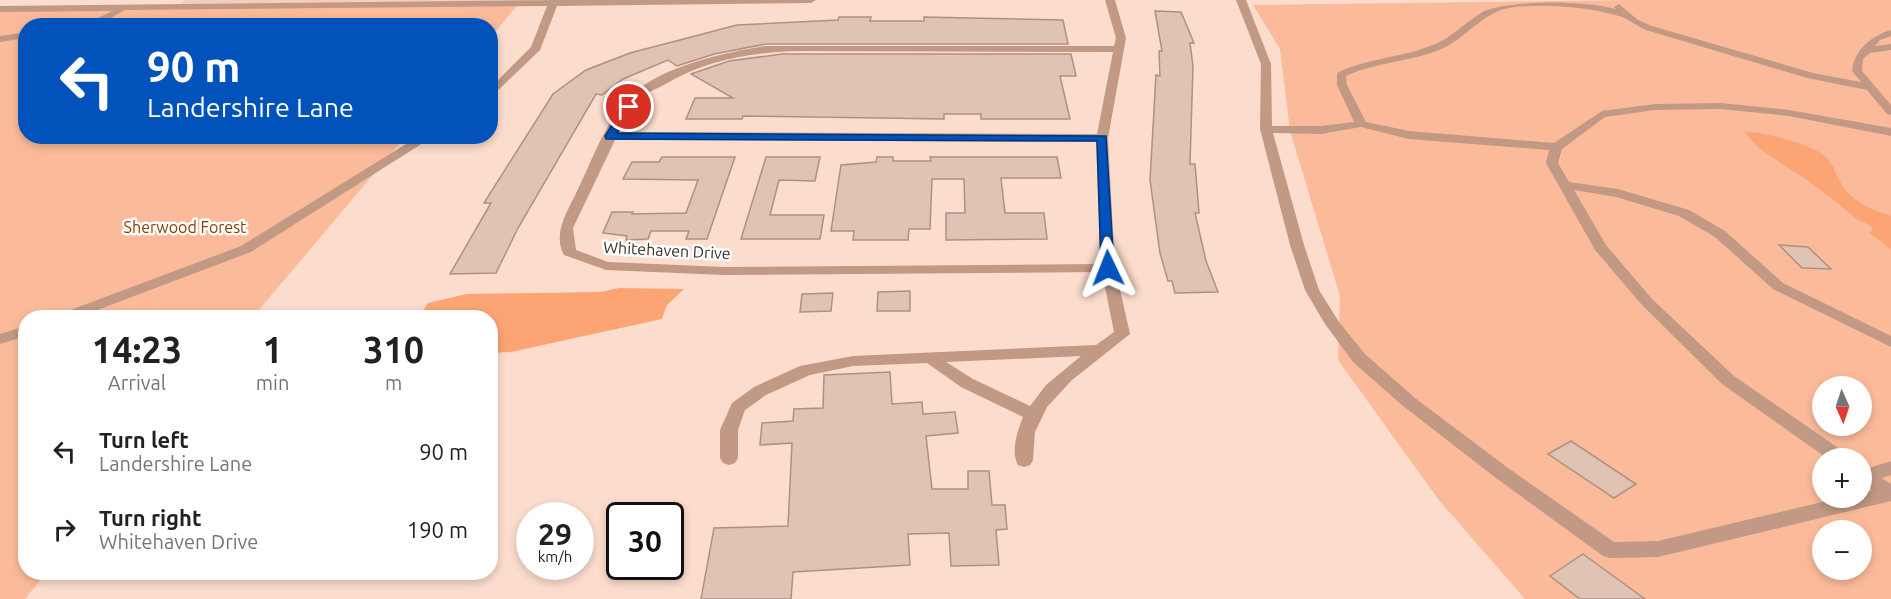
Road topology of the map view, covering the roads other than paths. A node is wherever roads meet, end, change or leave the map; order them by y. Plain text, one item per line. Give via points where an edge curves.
1 (811, 0) edge
2 (1110, 0) edge
3 (1241, 0) edge
4 (1614, 0) edge
5 (553, 3) junction
6 (127, 8) junction
7 (0, 9) edge
8 (1625, 15) junction
9 (105, 18) edge
10 (1891, 33) edge
11 (18, 36) edge
12 (0, 39) edge
13 (1891, 46) edge
14 (1118, 49) junction
15 (1866, 50) junction
16 (498, 87) edge
17 (1869, 87) junction
18 (1891, 112) edge
19 (1361, 124) junction
20 (1266, 129) junction
21 (1891, 132) edge
22 (610, 136) junction
23 (1102, 138) junction
24 (415, 144) edge
25 (1556, 147) junction
26 (1565, 185) junction
27 (1108, 268) junction
28 (83, 310) edge
29 (18, 333) edge
30 (0, 339) edge
31 (1891, 342) edge
32 (1100, 351) junction
33 (932, 358) junction
34 (1033, 414) junction
35 (1825, 448) edge
36 (729, 458) dead end
37 (1024, 460) dead end
38 (1891, 468) edge
39 (1872, 473) edge
40 (1872, 481) edge
41 (1891, 494) edge

1 - 5 street
2 - 14 street via 1121,38
3 - 20 street via 1266,64
4 - 8 street
5 - 6 street
5 - 16 street via 536,48
6 - 7 street
6 - 9 street
8 - 17 street via 1680,38 1810,76
8 - 19 street via 1586,3 1496,8 1436,48 1341,75
10 - 15 street via 1876,38
11 - 12 street
13 - 15 street
14 - 22 street, Whitehaven Drive via 800,48 729,55 677,72 638,95
14 - 23 street
15 - 17 street via 1858,58 1857,71
17 - 18 street
19 - 20 street via 1321,130
19 - 25 street via 1410,135
20 - 41 street via 1311,290 1359,358 1436,423 1610,550 1658,549
21 - 25 street via 1778,112 1721,106 1655,107 1602,114
22 - 23 street
22 - 27 street, Whitehaven Drive via 566,228 568,252 606,266 724,271
23 - 27 street
24 - 28 street via 246,249
25 - 26 street via 1552,163
26 - 31 street via 1618,193 1684,213 1720,234 1778,286
26 - 35 street via 1600,247 1647,302 1728,380
27 - 32 street via 1122,334
29 - 30 street
32 - 33 street
32 - 34 street via 1070,374
33 - 34 street via 976,389
33 - 36 street via 853,361 806,370 760,391 738,407 729,430
34 - 37 street via 1026,433
38 - 39 street
40 - 41 street

